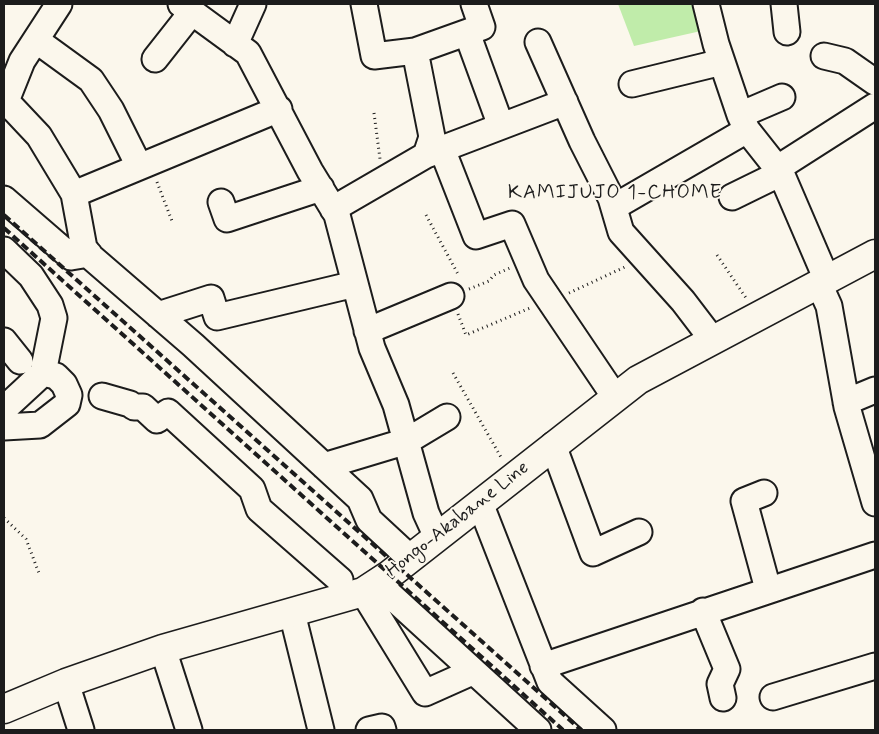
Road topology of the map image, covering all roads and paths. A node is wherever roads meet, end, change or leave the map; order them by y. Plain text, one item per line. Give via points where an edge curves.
1 (252, 4) edge
2 (364, 4) edge
3 (474, 4) edge
4 (706, 4) edge
5 (784, 4) edge
6 (57, 5) edge
7 (186, 8) edge
8 (787, 32) dead end
9 (467, 33) junction
10 (36, 40) junction
11 (538, 42) dead end
12 (235, 44) junction
13 (415, 51) junction
14 (824, 56) dead end
15 (155, 59) dead end
16 (722, 62) junction
17 (875, 82) edge
18 (632, 84) dead end
19 (782, 97) dead end
20 (565, 102) junction
21 (5, 104) edge
22 (875, 106) edge
23 (278, 109) junction
24 (374, 113) dead end
25 (744, 122) junction
26 (501, 126) junction
27 (434, 152) junction
28 (780, 170) junction
29 (148, 172) junction
30 (383, 180) junction
31 (74, 194) junction
32 (732, 197) dead end
33 (327, 198) junction
34 (4, 199) edge
35 (221, 202) dead end
36 (614, 206) junction
37 (426, 215) dead end
38 (172, 221) dead end
39 (4, 250) edge
40 (89, 254) junction
41 (875, 254) edge
42 (717, 255) dead end
43 (643, 258) junction
44 (529, 260) junction
45 (823, 282) junction
46 (355, 284) junction
47 (459, 293) junction
48 (747, 299) dead end
49 (549, 301) junction
50 (158, 315) junction
51 (367, 331) junction
52 (712, 339) junction
53 (4, 341) edge
54 (20, 361) dead end
55 (44, 373) junction
56 (453, 373) dead end
57 (875, 390) edge
58 (102, 396) dead end
59 (615, 396) junction
60 (846, 402) junction
61 (4, 409) edge
62 (447, 417) dead end
63 (4, 427) edge
64 (407, 442) junction
65 (553, 445) junction
66 (324, 466) junction
67 (513, 477) junction
68 (764, 493) dead end
69 (480, 503) junction
70 (875, 504) edge
71 (4, 518) edge
72 (639, 532) dead end
73 (437, 538) junction
74 (875, 555) edge
75 (410, 558) junction
76 (40, 576) dead end
77 (360, 585) junction
78 (768, 589) junction
79 (703, 611) junction
80 (292, 613) junction
81 (163, 649) junction
82 (543, 666) junction
83 (875, 666) edge
84 (472, 672) junction
85 (66, 683) junction
86 (773, 697) dead end
87 (723, 698) dead end
88 (4, 709) edge
89 (81, 730) edge
90 (189, 730) edge
91 (321, 730) edge
92 (368, 730) edge
93 (383, 730) edge
94 (538, 730) edge
95 (604, 730) edge

1 - 12 street
2 - 13 street via 374,56
3 - 9 street via 482,27
4 - 16 street
5 - 8 street
6 - 10 street
7 - 12 street
7 - 15 street
9 - 13 street
9 - 26 street
10 - 21 street via 22,61
10 - 29 street via 90,80
11 - 20 street
12 - 23 street via 248,53
13 - 27 street
14 - 17 street via 845,61
16 - 18 street
16 - 25 street
19 - 25 street
20 - 26 street
20 - 36 street
21 - 31 street via 39,136
22 - 28 street
23 - 29 street
23 - 33 street
24 - 30 path
25 - 28 street
25 - 36 street
26 - 27 street
27 - 30 street
27 - 44 street via 476,236 512,224
28 - 32 street
28 - 45 street
29 - 31 street
29 - 38 path
30 - 33 street
31 - 40 street via 84,248
33 - 35 street via 227,219
33 - 46 street via 337,215
34 - 40 street via 71,257
36 - 43 street via 621,232
37 - 47 path
39 - 55 street via 31,276 50,305 54,318
40 - 50 street
41 - 45 main road, Hongo-Akabane Line
42 - 48 path
43 - 49 path via 582,289
43 - 52 street via 684,301
44 - 47 path
44 - 49 street
45 - 52 main road, Hongo-Akabane Line
45 - 60 street
46 - 50 street via 217,317 211,298
46 - 51 street
47 - 49 path via 466,335
47 - 51 street
49 - 59 street
50 - 66 street
51 - 64 street
52 - 59 main road, Hongo-Akabane Line
53 - 54 street
55 - 61 street
55 - 63 street via 56,376 64,384 69,395 67,404 40,425
56 - 67 path
57 - 60 street
58 - 77 street via 143,407 157,420 168,412 252,489 259,509
59 - 65 main road, Hongo-Akabane Line
60 - 70 street
62 - 64 street
64 - 66 street
64 - 73 street via 426,513
65 - 67 main road, Hongo-Akabane Line
65 - 72 street via 593,553
66 - 75 street via 360,499 369,520
67 - 69 main road, Hongo-Akabane Line
68 - 78 street via 744,501
69 - 73 main road, Hongo-Akabane Line
69 - 82 street
71 - 76 path via 26,539
73 - 75 main road, Hongo-Akabane Line
74 - 78 street
75 - 77 main road, Hongo-Akabane Line
77 - 80 main road, Hongo-Akabane Line
77 - 84 street
77 - 84 street via 425,693
78 - 79 street
79 - 82 street
79 - 87 street via 727,669 720,684
80 - 81 main road, Hongo-Akabane Line
80 - 91 street
81 - 85 main road, Hongo-Akabane Line
81 - 90 street
82 - 95 street via 550,682
83 - 86 street
84 - 94 street
85 - 88 main road, Hongo-Akabane Line
85 - 89 street
92 - 93 street via 382,726

